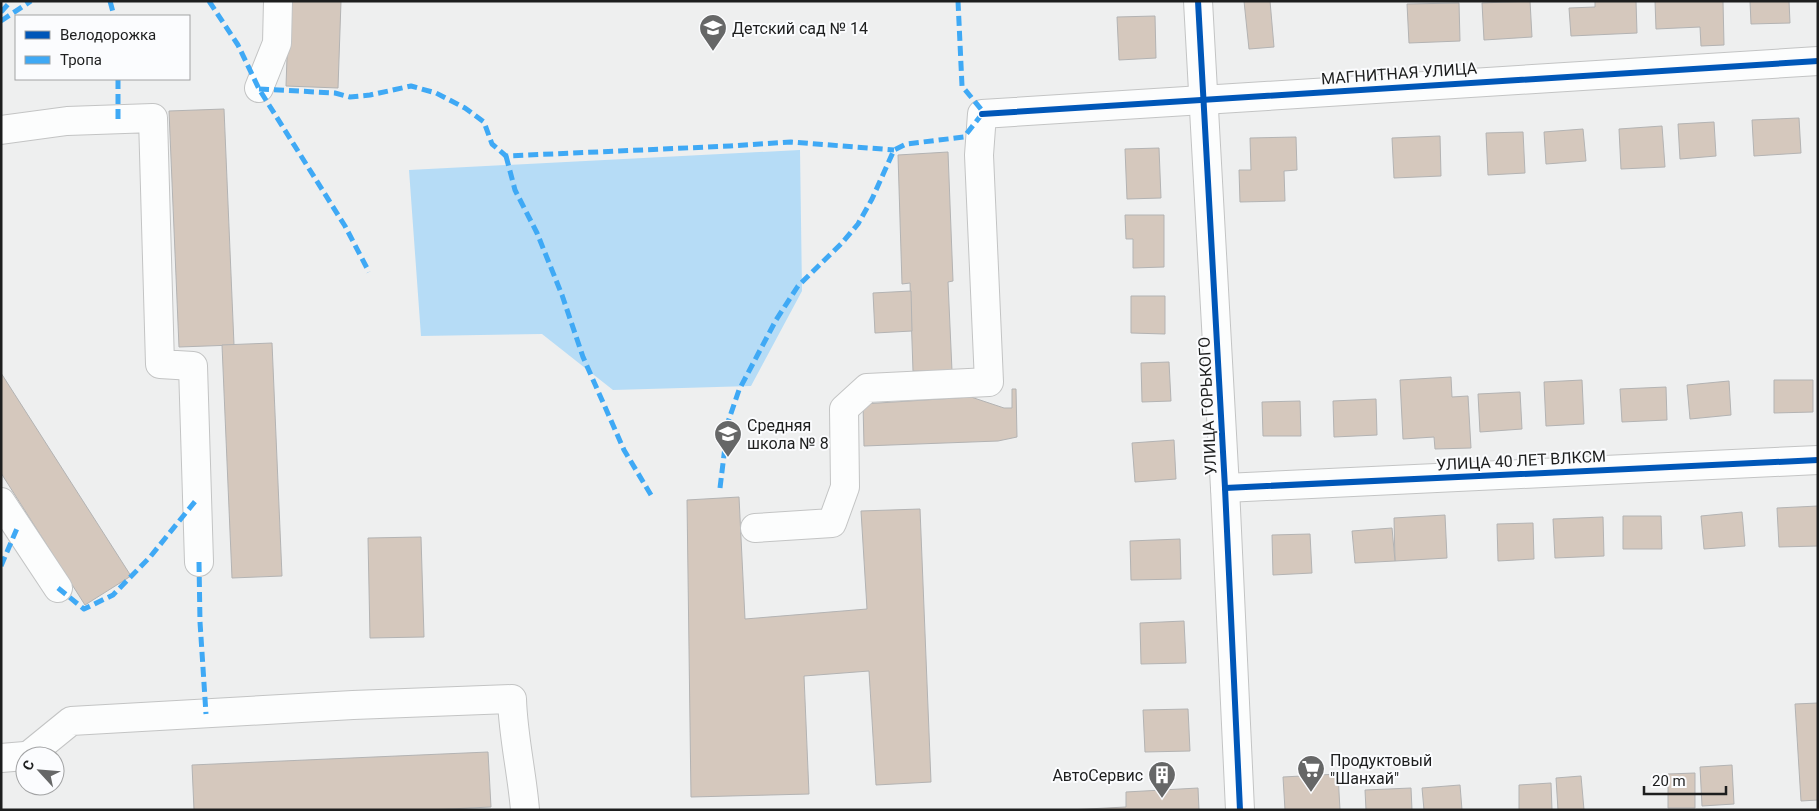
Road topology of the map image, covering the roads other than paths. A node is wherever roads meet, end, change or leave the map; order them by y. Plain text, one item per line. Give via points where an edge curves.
1 (278, 1) edge
2 (1198, 1) edge
3 (1818, 61) edge
4 (259, 88) dead end
5 (1202, 99) junction
6 (1, 130) edge
7 (1818, 460) edge
8 (1225, 488) junction
9 (1, 502) edge
10 (755, 528) dead end
11 (199, 562) dead end
12 (58, 588) dead end
13 (39, 746) edge
14 (15, 757) edge
15 (1, 758) edge
16 (525, 810) edge
17 (1240, 810) edge

1 - 4 street via 277,43
2 - 5 street, УЛИЦА ГОРЬКОГО
3 - 5 street, МАГНИТНАЯ УЛИЦА
5 - 8 street, УЛИЦА ГОРЬКОГО
5 - 10 street, МАГНИТНАЯ УЛИЦА via 982,114 979,155 989,382 867,388 844,409 845,487 832,523
6 - 11 street via 67,121 153,118 160,364 193,366
7 - 8 street, УЛИЦА 40 ЛЕТ ВЛКСМ
8 - 17 street, УЛИЦА ГОРЬКОГО
9 - 12 street
13 - 16 street via 71,721 512,699
14 - 15 street

